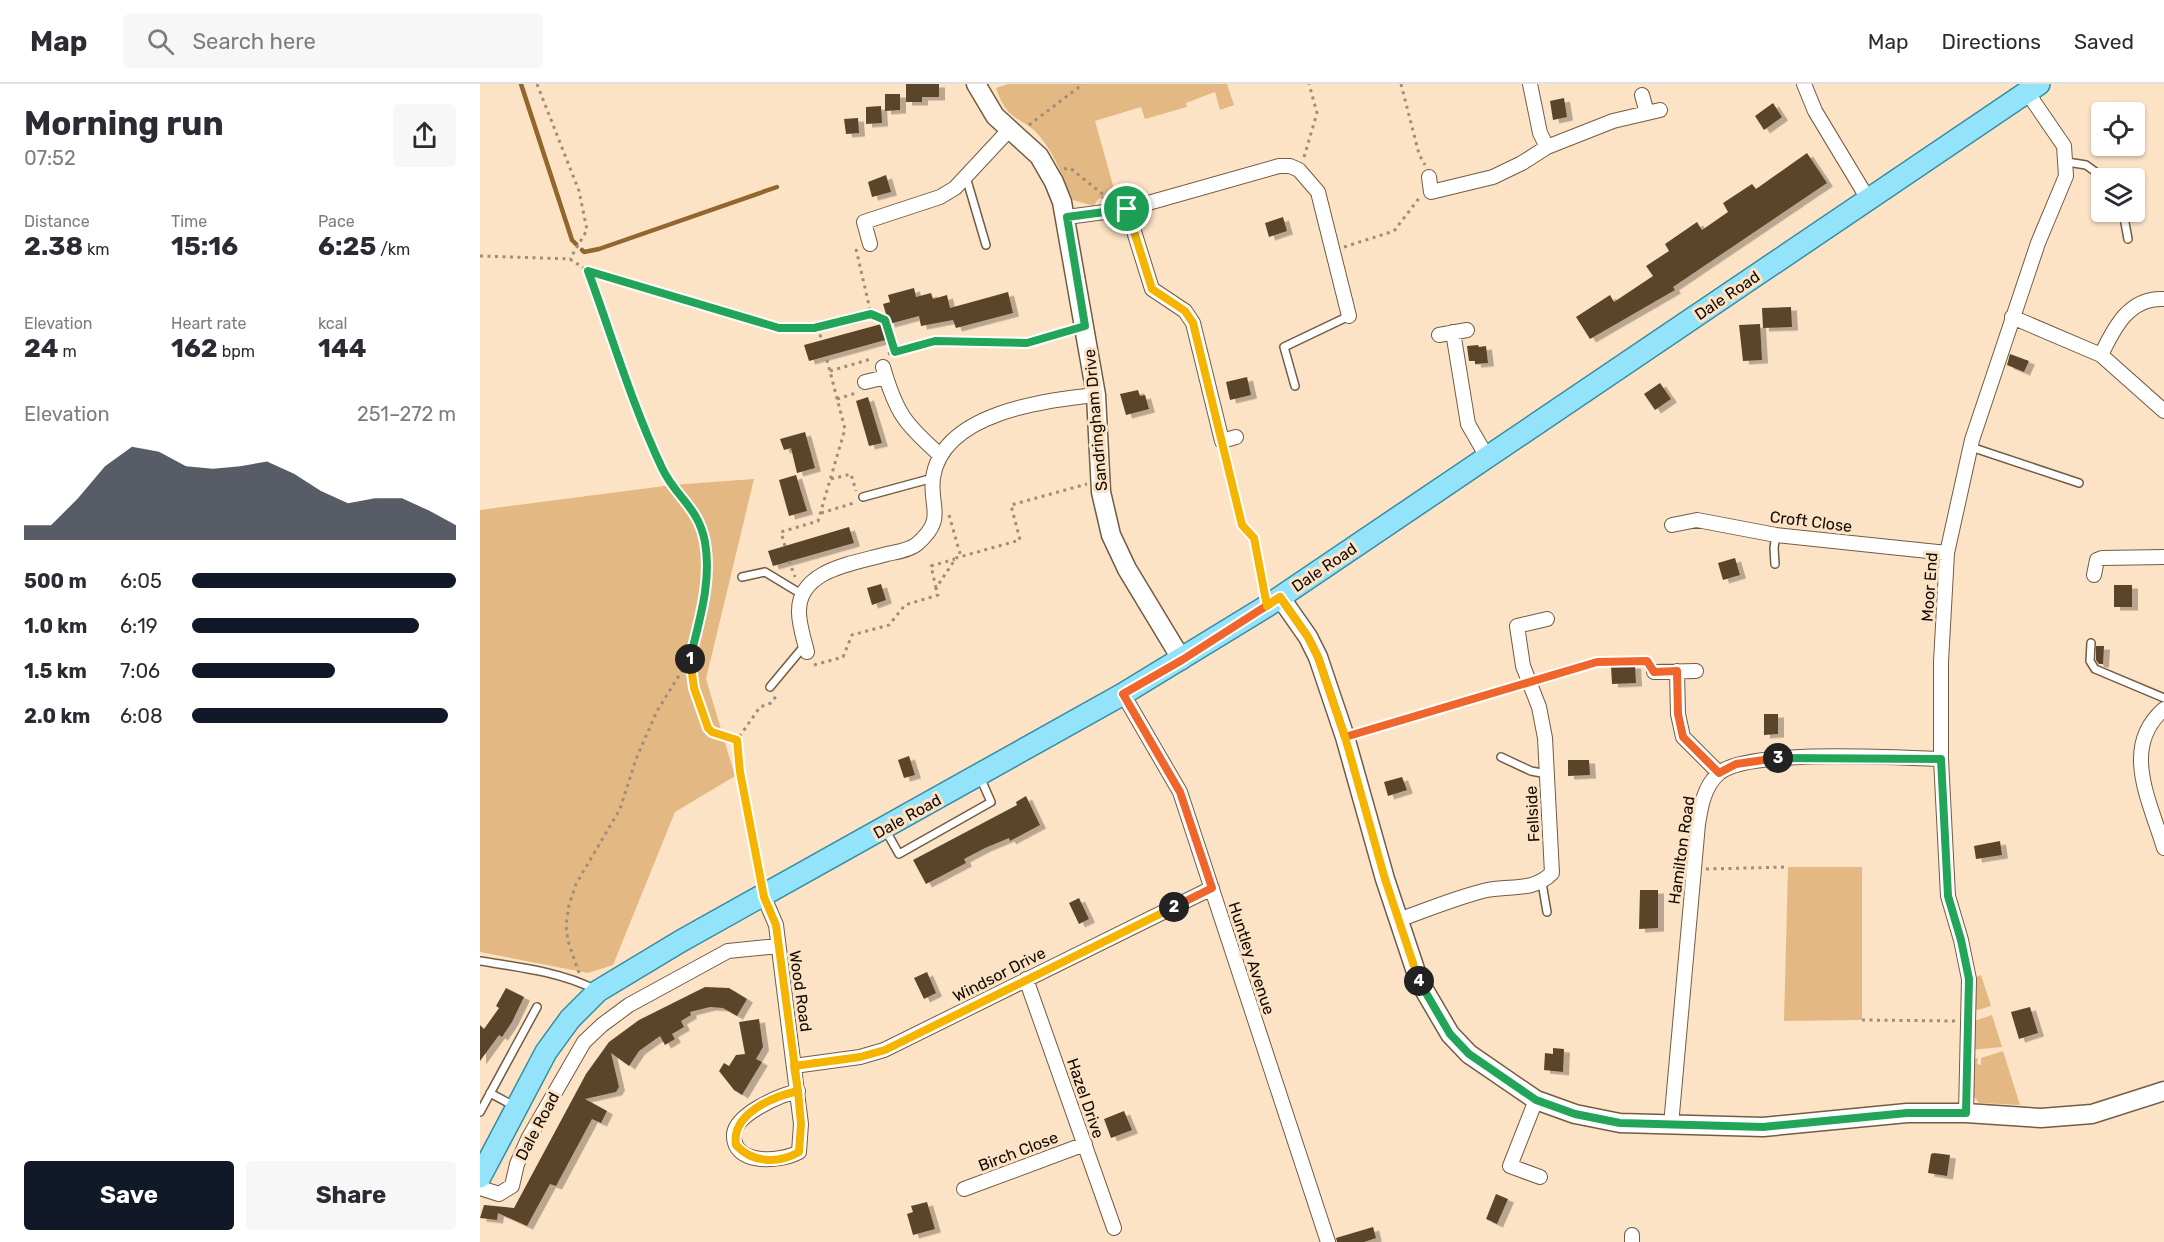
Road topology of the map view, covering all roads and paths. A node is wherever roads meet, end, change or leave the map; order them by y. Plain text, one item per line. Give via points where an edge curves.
1 (537, 84) edge
2 (976, 84) edge
3 (1083, 84) edge
4 (1309, 84) edge
5 (1401, 84) edge
6 (1530, 84) edge
7 (1804, 84) edge
8 (2033, 88) edge
9 (1642, 95) dead end
10 (1013, 132) junction
11 (1547, 147) junction
12 (2067, 162) junction
13 (2091, 169) edge
14 (1048, 170) junction
15 (1299, 170) junction
16 (966, 177) junction
17 (1429, 177) joint
18 (1431, 192) junction
19 (1868, 200) junction
20 (1127, 209) junction
21 (1098, 214) junction
22 (1067, 217) junction
23 (2125, 222) edge
24 (2128, 238) dead end
25 (870, 244) dead end
26 (986, 245) dead end
27 (855, 248) dead end
28 (1331, 251) junction
29 (480, 256) edge
30 (570, 259) junction
31 (588, 271) junction
32 (2164, 299) edge
33 (871, 314) junction
34 (1349, 316) joint
35 (2012, 317) junction
36 (1085, 326) junction
37 (819, 327) junction
38 (1453, 332) dead end
39 (821, 340) dead end
40 (895, 352) junction
41 (2101, 355) junction
42 (826, 356) dead end
43 (830, 371) junction
44 (865, 382) joint
45 (1295, 386) dead end
46 (1096, 395) junction
47 (837, 399) junction
48 (2164, 411) edge
49 (1236, 436) dead end
50 (1222, 441) junction
51 (1970, 447) junction
52 (940, 455) junction
53 (1486, 457) junction
54 (933, 478) junction
55 (830, 480) junction
56 (1100, 480) junction
57 (2079, 483) dead end
58 (934, 494) junction
59 (863, 497) dead end
60 (820, 513) junction
61 (1672, 525) dead end
62 (1776, 535) junction
63 (785, 546) dead end
64 (1947, 553) junction
65 (2164, 557) edge
66 (958, 558) junction
67 (1775, 564) dead end
68 (2094, 575) dead end
69 (742, 577) dead end
70 (936, 588) junction
71 (803, 595) junction
72 (1273, 601) junction
73 (1547, 619) dead end
74 (2091, 643) dead end
75 (806, 648) joint
76 (690, 658) junction
77 (1182, 660) junction
78 (813, 666) dead end
79 (1677, 671) junction
80 (1696, 671) dead end
81 (1654, 672) joint
82 (1529, 682) junction
83 (770, 687) dead end
84 (782, 687) dead end
85 (1123, 694) junction
86 (2164, 698) edge
87 (2164, 710) edge
88 (1345, 737) junction
89 (737, 740) junction
90 (1501, 757) dead end
91 (1941, 759) junction
92 (1719, 773) junction
93 (1547, 774) junction
94 (979, 776) junction
95 (885, 828) junction
96 (2164, 848) edge
97 (1788, 867) dead end
98 (1695, 870) junction
99 (1542, 883) junction
100 (1212, 888) junction
101 (764, 897) junction
102 (1546, 912) dead end
103 (1398, 920) junction
104 (778, 946) junction
105 (480, 961) edge
106 (1026, 979) junction
107 (590, 987) junction
108 (537, 1007) dead end
109 (1862, 1020) dead end
110 (1969, 1021) junction
111 (794, 1066) junction
112 (798, 1091) junction
113 (2164, 1091) edge
114 (490, 1093) junction
115 (1536, 1100) junction
116 (516, 1107) junction
117 (480, 1112) edge
118 (1966, 1113) junction
119 (1671, 1125) junction
120 (1085, 1144) junction
121 (480, 1178) edge
122 (1540, 1178) dead end
123 (480, 1188) edge
124 (964, 1189) dead end
125 (1114, 1228) dead end
126 (1328, 1242) edge

1 - 30 path via 579,191 587,231
2 - 10 street, Sandringham Drive via 987,105
3 - 10 path
4 - 15 path via 1317,112
5 - 17 path
6 - 11 street via 1540,133
7 - 19 street via 1815,111
8 - 12 street via 2064,147
8 - 19 main road, Dale Road
9 - 11 street via 1654,112 1613,121
10 - 14 street, Sandringham Drive
10 - 16 street
11 - 18 street via 1507,171
12 - 13 lane
12 - 35 street, Moor End via 2065,183 2038,243
14 - 21 path via 1070,168 1105,196
14 - 22 street, Sandringham Drive
15 - 20 street via 1279,166
15 - 28 street via 1318,192
16 - 25 street via 940,197 864,222
16 - 26 lane
17 - 18 street
18 - 28 path via 1418,199 1394,231
19 - 53 main road, Dale Road
20 - 21 street
20 - 50 street via 1152,289 1185,311 1193,323
21 - 22 street
22 - 36 street, Sandringham Drive
23 - 24 lane
27 - 33 path
28 - 34 street
29 - 30 path
30 - 31 path
31 - 37 path via 779,328
31 - 76 path via 662,470 699,520 705,542 708,564 702,611
32 - 41 street via 2150,300 2131,309
33 - 37 path
33 - 40 path via 885,320
34 - 45 lane via 1284,347
35 - 41 street
35 - 51 street, Moor End
36 - 40 path via 1027,343 935,341
36 - 46 street, Sandringham Drive
37 - 39 path
38 - 53 street via 1468,424
40 - 43 path
41 - 48 street
42 - 43 path
43 - 47 path
44 - 47 path via 856,393
44 - 52 street via 885,372 900,415
46 - 52 street via 1047,400 990,416 949,444
46 - 56 street, Sandringham Drive
47 - 55 path via 845,429
49 - 50 street
50 - 72 path via 1242,525 1254,538
51 - 57 lane
51 - 64 street, Moor End
52 - 54 street
53 - 72 main road, Dale Road
54 - 58 street
54 - 59 lane
55 - 60 path
55 - 60 path via 851,474 860,501
56 - 66 path via 1011,505 1020,540
56 - 77 street, Sandringham Drive via 1111,535
58 - 66 path via 945,501
58 - 71 street via 937,513 928,533 914,546 819,575
60 - 63 path via 818,521 781,532
61 - 62 street, Croft Close via 1697,520
62 - 64 street, Croft Close
62 - 67 lane
64 - 91 street, Moor End
65 - 68 street via 2102,558 2097,560
66 - 70 path
66 - 70 path via 931,566
69 - 71 lane via 765,572
70 - 78 path via 938,595 905,605 890,625 852,635 843,657
71 - 75 street via 798,612
72 - 77 main road, Dale Road
72 - 88 street via 1308,637
73 - 82 street, Fellside via 1517,626
74 - 86 lane via 2090,661 2095,669
75 - 83 lane
76 - 89 path via 694,688 708,728
76 - 107 path via 657,711 620,809 576,884 569,905 568,941
77 - 85 main road, Dale Road
79 - 80 street
79 - 81 street
79 - 92 street via 1683,737
81 - 82 path via 1647,661 1597,662
82 - 88 path
82 - 93 street, Fellside via 1539,707
84 - 89 path via 771,703 759,707
85 - 94 main road, Dale Road
85 - 100 street, Huntley Avenue via 1180,792
87 - 96 street via 2151,720 2139,761
88 - 103 street
89 - 101 path
90 - 93 lane
91 - 92 street via 1773,758 1736,764
91 - 110 street, Moor End via 1948,896 1969,979
92 - 98 street, Hamilton Road via 1704,793
93 - 99 street, Fellside via 1552,873
94 - 95 main road, Dale Road
94 - 95 lane via 992,802 899,854
95 - 101 main road, Dale Road
97 - 98 path
98 - 119 street, Hamilton Road
99 - 102 lane
99 - 103 street via 1487,890
100 - 106 street, Windsor Drive
100 - 126 street, Huntley Avenue
101 - 104 street, Wood Road via 774,919
101 - 107 main road, Dale Road
103 - 115 street via 1419,981 1450,1034 1469,1054
104 - 111 street, Wood Road
104 - 123 street, Dale Road via 728,951 629,1005 602,1025 584,1042 528,1139 512,1186 499,1194
105 - 107 lane
106 - 111 street, Windsor Drive via 885,1050
106 - 120 street, Hazel Drive
107 - 116 main road, Dale Road via 546,1052
108 - 114 lane
109 - 110 path
110 - 118 street, Moor End
111 - 112 street, Wood Road
112 - 112 street, Wood Road via 799,1152 787,1159 768,1160 742,1152 734,1133 742,1120 780,1096
113 - 118 street via 2092,1114 2041,1118
114 - 116 lane
114 - 117 lane
115 - 119 street via 1598,1119
115 - 122 street via 1510,1166
116 - 121 main road, Dale Road
118 - 119 street via 1907,1113 1763,1127
120 - 124 street, Birch Close
120 - 125 street, Hazel Drive

